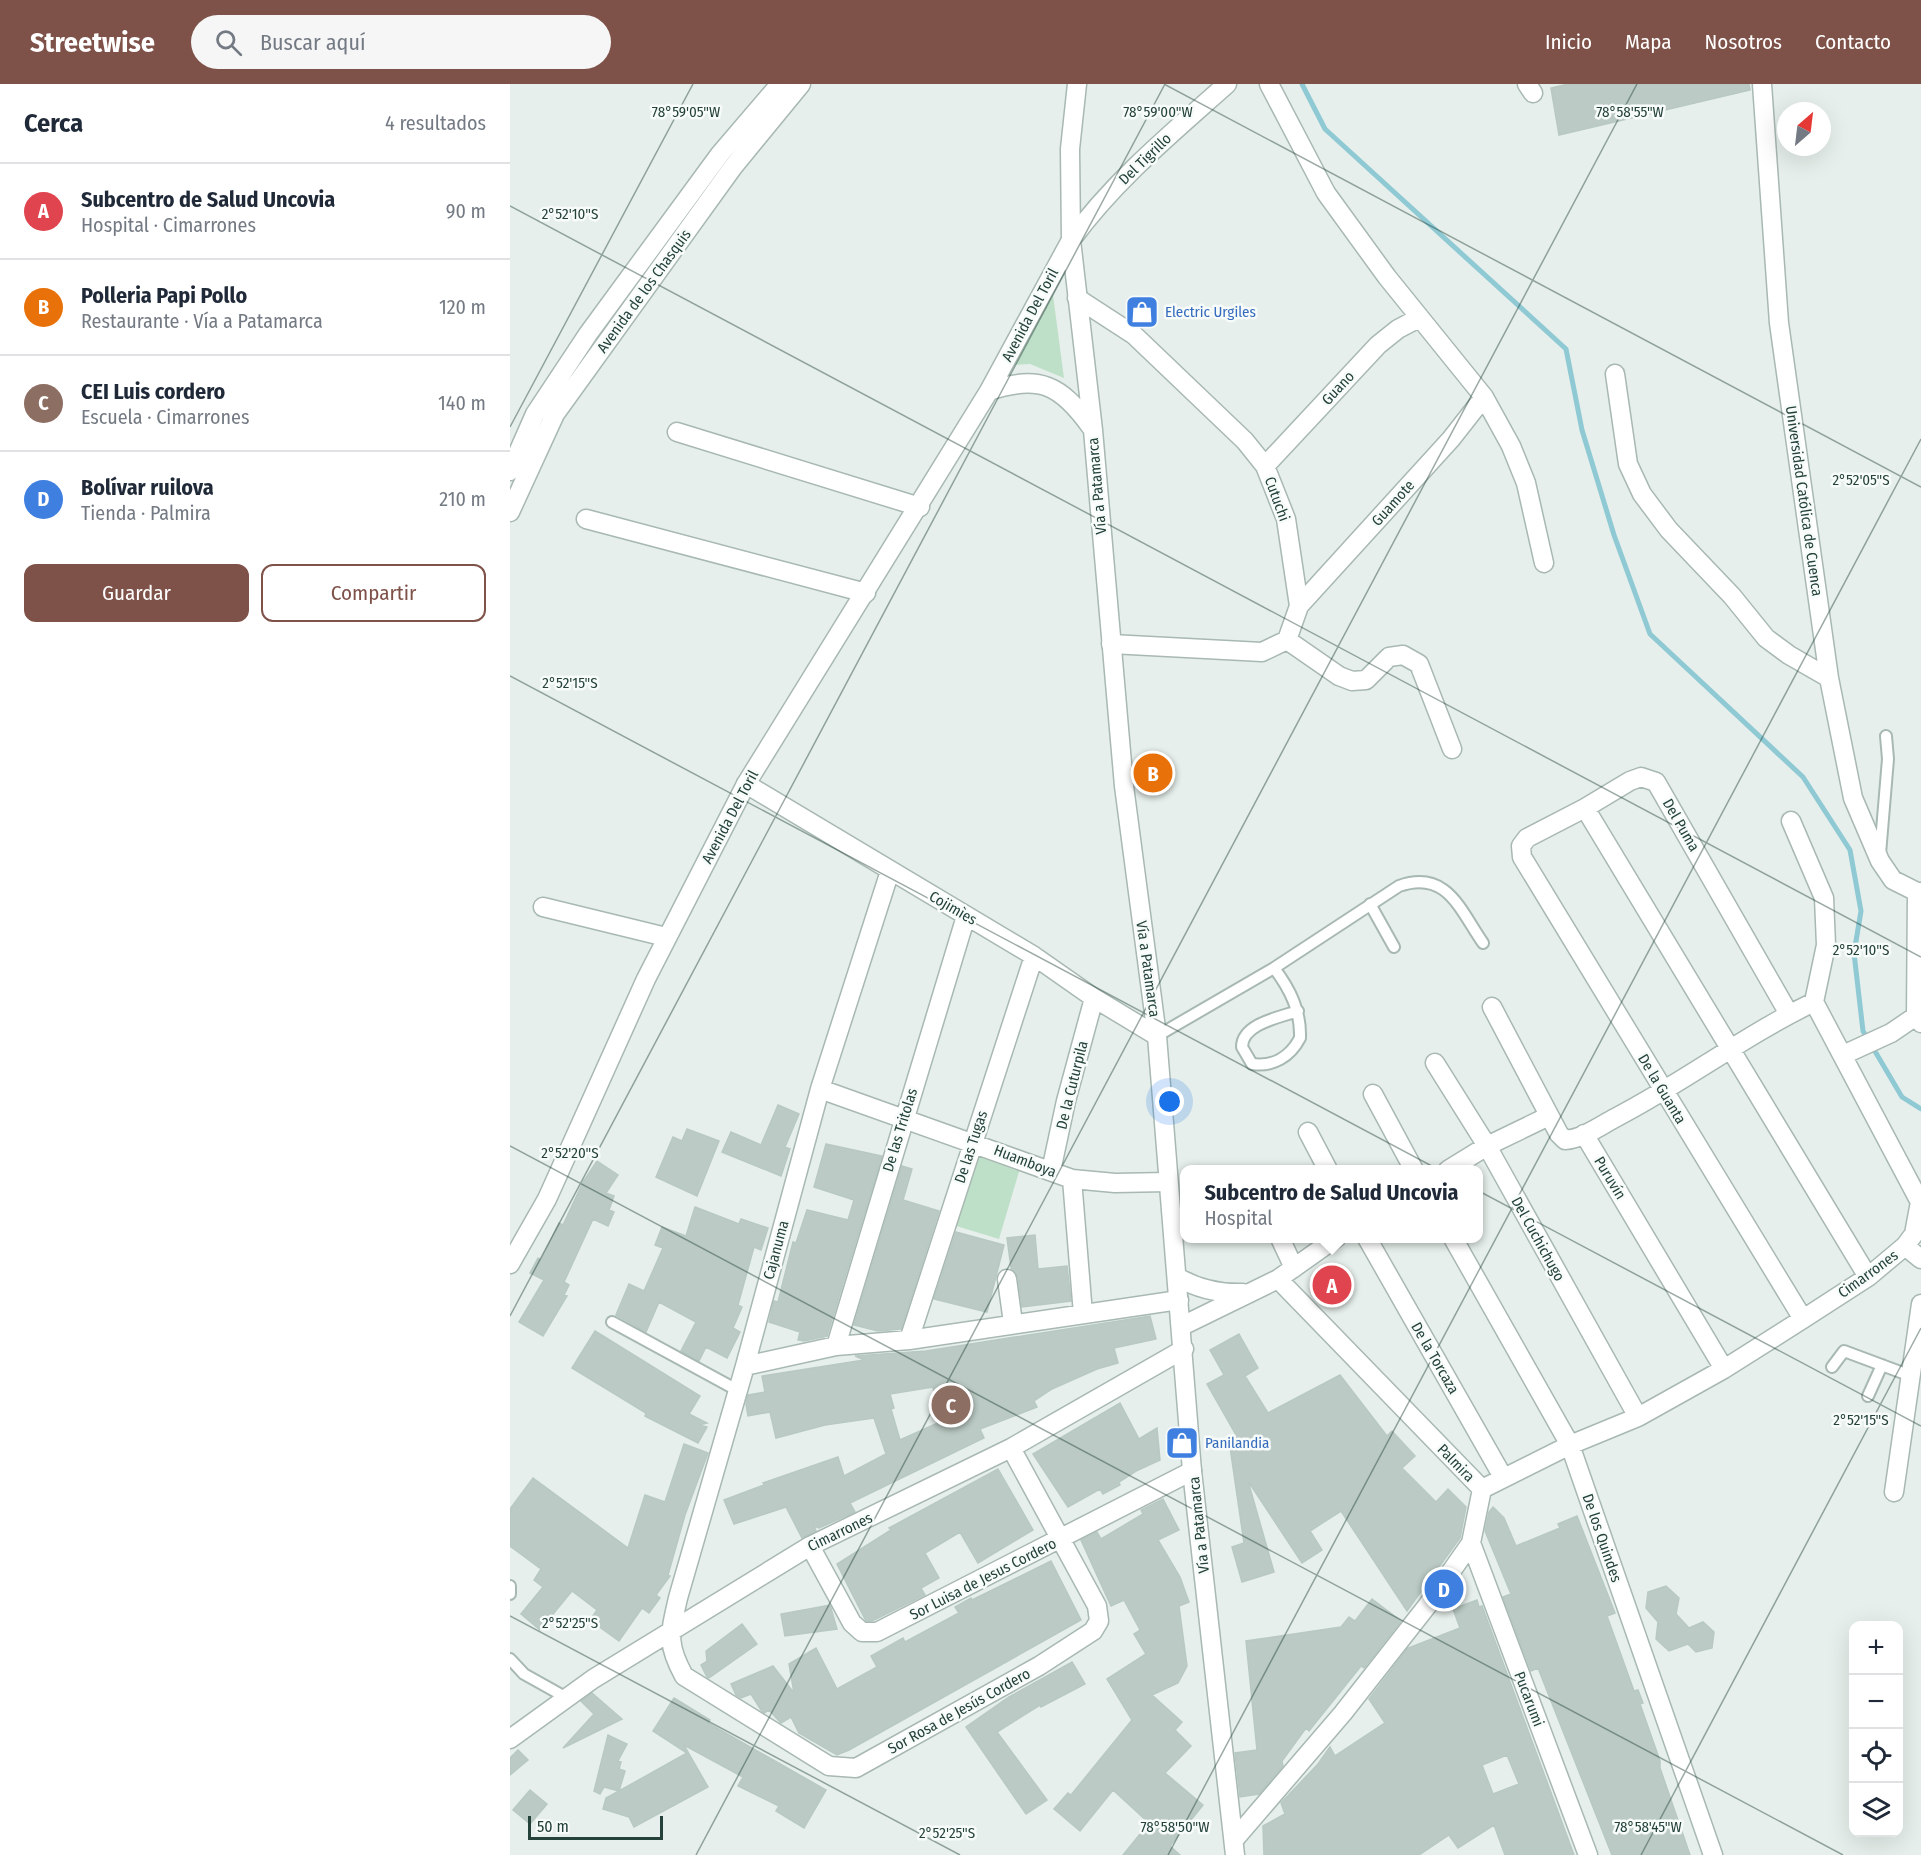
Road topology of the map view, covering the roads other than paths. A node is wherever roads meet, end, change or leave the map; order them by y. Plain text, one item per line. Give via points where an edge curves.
1 (780, 84) edge
2 (801, 84) edge
3 (1077, 84) edge
4 (1227, 84) edge
5 (1269, 84) edge
6 (1762, 84) edge
7 (1071, 240) junction
8 (1077, 298) junction
9 (1419, 318) junction
10 (1615, 374) dead end
11 (989, 391) junction
12 (1484, 397) junction
13 (1093, 430) junction
14 (677, 432) dead end
15 (1265, 466) junction
16 (510, 471) edge
17 (920, 507) junction
18 (510, 512) edge
19 (586, 519) dead end
20 (1544, 563) dead end
21 (866, 592) junction
22 (1299, 606) junction
23 (1287, 640) junction
24 (1111, 644) junction
25 (1829, 678) junction
26 (1886, 736) dead end
27 (1452, 749) dead end
28 (746, 784) junction
29 (1585, 808) junction
30 (1791, 821) dead end
31 (1522, 858) joint
32 (1880, 861) junction
33 (890, 872) junction
34 (1919, 892) edge
35 (1370, 904) junction
36 (543, 907) dead end
37 (966, 916) junction
38 (666, 937) junction
39 (1483, 943) dead end
40 (1394, 947) dead end
41 (1034, 956) junction
42 (1274, 968) junction
43 (1094, 998) junction
44 (1814, 1002) junction
45 (1492, 1007) dead end
46 (1298, 1011) junction
47 (1789, 1014) junction
48 (1918, 1020) edge
49 (1157, 1036) junction
50 (1730, 1051) junction
51 (1844, 1055) junction
52 (1435, 1063) dead end
53 (820, 1089) junction
54 (1664, 1092) junction
55 (1373, 1095) dead end
56 (1549, 1116) junction
57 (904, 1118) junction
58 (1308, 1132) dead end
59 (1584, 1134) junction
60 (972, 1141) junction
61 (1487, 1146) junction
62 (1325, 1165) edge
63 (1411, 1165) edge
64 (1456, 1165) edge
65 (1051, 1171) junction
66 (1072, 1179) junction
67 (1168, 1182) junction
68 (1282, 1243) edge
69 (1330, 1243) edge
70 (1369, 1243) edge
71 (1455, 1243) edge
72 (1905, 1246) junction
73 (513, 1252) edge
74 (1921, 1259) edge
75 (1294, 1268) junction
76 (1177, 1277) junction
77 (1868, 1277) junction
78 (1007, 1279) dead end
79 (1278, 1279) junction
80 (1248, 1293) junction
81 (1179, 1300) junction
82 (1921, 1304) edge
83 (1083, 1314) junction
84 (1803, 1319) junction
85 (612, 1322) dead end
86 (1012, 1323) junction
87 (1182, 1326) junction
88 (909, 1340) junction
89 (836, 1346) junction
90 (1184, 1349) junction
91 (1882, 1365) junction
92 (746, 1366) junction
93 (1832, 1367) dead end
94 (1724, 1368) junction
95 (1911, 1376) junction
96 (737, 1390) junction
97 (1868, 1396) dead end
98 (1638, 1417) junction
99 (1569, 1445) junction
100 (1011, 1448) junction
101 (1192, 1471) junction
102 (1503, 1477) junction
103 (1482, 1489) junction
104 (1894, 1492) dead end
105 (1059, 1540) junction
106 (1470, 1543) junction
107 (810, 1546) junction
108 (510, 1586) edge
109 (510, 1594) edge
110 (671, 1631) junction
111 (510, 1659) edge
112 (567, 1698) junction
113 (510, 1739) edge
114 (1234, 1847) edge
115 (1588, 1855) edge
116 (1713, 1855) edge

1 - 16 street, Avenida de los Chasquis via 720,154 588,334 535,414
2 - 18 street, Avenida de los Chasquis via 733,167 555,414
3 - 7 street, Vía a Patamarca via 1070,149
4 - 7 street, Del Tigrillo via 1151,152 1092,212
5 - 9 street via 1326,193
6 - 25 street, Universidad Católica de Cuenca via 1779,323
7 - 8 street, Vía a Patamarca
7 - 11 street, Avenida Del Toril
8 - 13 street, Vía a Patamarca
8 - 15 street, Cutuchi via 1134,335 1245,441
9 - 12 street
9 - 15 street, Guano via 1378,345
10 - 25 street via 1628,464 1642,494 1669,530 1766,638
11 - 13 street, Avenida Del Toril via 1022,382 1050,387 1074,403
11 - 17 street, Avenida Del Toril
12 - 20 street via 1526,483
12 - 22 street, Guamote via 1451,439
13 - 24 street, Vía a Patamarca
14 - 17 street
15 - 22 street, Cutuchi via 1286,519
17 - 21 street, Avenida Del Toril
19 - 21 street
21 - 28 street, Avenida Del Toril
22 - 23 street, Cutuchi
23 - 24 street via 1262,652
23 - 27 street via 1352,681 1366,680 1389,657 1403,654 1419,664
24 - 49 street, Vía a Patamarca via 1124,786
25 - 32 street, Universidad Católica de Cuenca via 1853,798
26 - 32 lane via 1888,759
28 - 33 street, Cojimìes
28 - 38 street, Avenida Del Toril
29 - 31 street, Del Puma via 1527,838 1521,846
29 - 47 street, Del Puma via 1641,777 1656,782
29 - 50 street
30 - 44 street via 1824,898 1826,945
31 - 54 street, De la Guanta
32 - 34 street, Universidad Católica de Cuenca via 1893,880
33 - 37 street, Cojimìes
33 - 53 street, Cajanuma
34 - 48 street
35 - 39 lane via 1399,886 1427,881 1448,891
35 - 40 lane
35 - 42 lane
36 - 38 street
37 - 41 street, Cojimìes
37 - 57 street, De las Tritolas
38 - 73 street, Avenida Del Toril via 547,1199
41 - 43 street, Cojimìes
41 - 60 street, De las Tugas
42 - 46 lane
42 - 49 lane
43 - 49 street, Cojimìes
43 - 65 street, De la Cuturpila
44 - 47 street
44 - 51 street, Cimarrones
45 - 56 street
46 - 46 lane via 1300,1038 1295,1046 1283,1059 1264,1066 1252,1064 1242,1047 1246,1035 1269,1020
47 - 50 street
48 - 51 street
49 - 67 street, Vía a Patamarca
50 - 54 street
50 - 77 street
51 - 72 street, Cimarrones via 1920,1202 1914,1234
52 - 61 street, Del Cuchichugo
53 - 57 street, Huamboya
53 - 92 street, Cajanuma
54 - 59 street
54 - 84 street, De la Guanta
55 - 63 street
56 - 59 street via 1565,1140
56 - 61 street
57 - 60 street, Huamboya
57 - 89 street, De las Tritolas
58 - 62 street
59 - 94 street, Puruvín
60 - 65 street, Huamboya
60 - 88 street, De las Tugas
61 - 64 street
61 - 98 street, Del Cuchichugo
65 - 66 street, Huamboya
66 - 67 street, Huamboya
66 - 83 street
67 - 76 street, Vía a Patamarca
68 - 75 street
69 - 75 street
70 - 102 street, De la Torcaza
71 - 99 street, De los Quindes
72 - 74 street
72 - 77 street, Cimarrones
75 - 79 street
76 - 80 street via 1192,1286 1225,1294
76 - 81 street, Vía a Patamarca
77 - 84 street, Cimarrones
78 - 86 street
79 - 80 street
79 - 103 street, Palmira
80 - 87 street
81 - 83 street
81 - 87 street, Vía a Patamarca
82 - 95 street
83 - 86 street
84 - 94 street, Cimarrones
85 - 96 lane
86 - 88 street
87 - 90 street, Vía a Patamarca
88 - 89 street
89 - 92 street
90 - 100 street, Cimarrones
90 - 101 street, Vía a Patamarca
91 - 93 lane via 1845,1351
91 - 95 lane
91 - 97 lane
92 - 96 street, Cajanuma
94 - 98 street, Cimarrones
95 - 104 street
96 - 110 street, Cajanuma
98 - 99 street, Cimarrones
99 - 102 street, Cimarrones
99 - 116 street, De los Quindes
100 - 105 street, Sor Rosa de Jesús Cordero
100 - 107 street, Cimarrones
101 - 105 street, Sor Luisa de Jesus Cordero
101 - 114 street, Vía a Patamarca
102 - 103 street, Cimarrones
103 - 106 street, Palmira
105 - 107 street, Sor Luisa de Jesus Cordero via 877,1632 862,1632 852,1623
105 - 110 street, Sor Rosa de Jesús Cordero via 1096,1606 1099,1621 1093,1631 1039,1666 856,1768 829,1766 684,1676 672,1654
106 - 114 street, Palmira via 1427,1606
106 - 115 street, Pucarumi
107 - 110 street, Cimarrones
108 - 109 lane
110 - 112 street, Cimarrones
111 - 112 lane via 525,1674
112 - 113 street, Cimarrones

